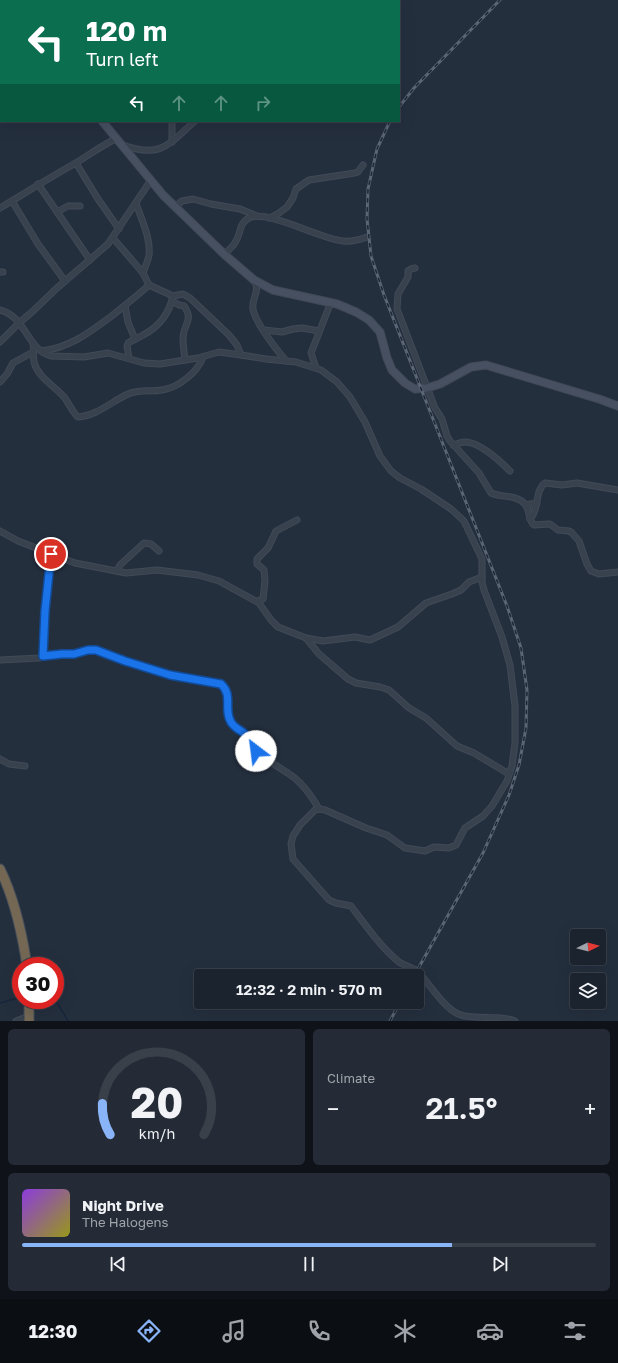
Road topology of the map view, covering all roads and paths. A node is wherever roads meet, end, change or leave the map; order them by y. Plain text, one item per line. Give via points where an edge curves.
1 (103, 122) edge
2 (172, 122) edge
3 (194, 122) edge
4 (117, 138) junction
5 (172, 142) junction
6 (123, 146) junction
7 (76, 163) junction
8 (363, 165) dead end
9 (151, 180) junction
10 (38, 184) junction
11 (12, 201) junction
12 (136, 203) junction
13 (80, 206) dead end
14 (175, 207) junction
15 (0, 208) edge
16 (57, 212) junction
17 (257, 216) junction
18 (270, 218) junction
19 (119, 229) junction
20 (367, 237) dead end
21 (113, 238) junction
22 (224, 254) junction
23 (90, 260) junction
24 (414, 268) dead end
25 (143, 273) junction
26 (254, 280) junction
27 (65, 281) junction
28 (149, 285) junction
29 (173, 299) junction
30 (331, 302) junction
31 (125, 306) junction
32 (0, 310) edge
33 (19, 322) junction
34 (264, 330) junction
35 (319, 331) junction
36 (135, 339) junction
37 (0, 342) edge
38 (32, 342) junction
39 (41, 351) junction
40 (33, 352) junction
41 (241, 355) junction
42 (203, 357) junction
43 (129, 358) junction
44 (185, 360) junction
45 (286, 361) junction
46 (316, 368) junction
47 (0, 382) edge
48 (427, 388) junction
49 (618, 406) edge
50 (453, 445) junction
51 (510, 471) dead end
52 (618, 490) edge
53 (537, 503) junction
54 (526, 505) junction
55 (530, 519) junction
56 (297, 520) dead end
57 (0, 531) edge
58 (159, 551) dead end
59 (51, 554) junction
60 (117, 571) junction
61 (618, 572) edge
62 (482, 578) junction
63 (257, 601) junction
64 (306, 638) junction
65 (43, 656) junction
66 (0, 660) edge
67 (0, 759) edge
68 (25, 766) dead end
69 (510, 774) junction
70 (319, 809) junction
71 (0, 869) edge
72 (25, 957) edge
73 (29, 1018) edge
74 (16, 1021) edge
75 (515, 1021) edge

1 - 4 street
2 - 5 street
3 - 5 street
4 - 6 street
4 - 7 street
5 - 6 street via 156,151
6 - 9 street
7 - 10 street
7 - 19 street
8 - 18 street via 355,173 308,180 296,189 286,207
9 - 12 street
9 - 14 street
10 - 11 street
10 - 16 street
11 - 15 street
11 - 27 street via 38,244
12 - 19 street
12 - 25 street via 148,244
13 - 16 street via 68,206
14 - 17 street via 182,201 193,199 240,209
14 - 22 street
16 - 23 street
17 - 18 street
17 - 22 street via 242,224 236,242
18 - 20 street via 342,241
19 - 21 street
21 - 23 street
21 - 25 street
22 - 26 street
23 - 27 street
24 - 48 street via 408,272 408,277 398,294 397,307
25 - 28 street
26 - 30 street via 273,290
26 - 34 street via 257,287 252,308
27 - 33 street
28 - 29 street
28 - 31 street
29 - 36 street via 160,323
29 - 41 street via 185,294 196,302 233,340
29 - 44 street via 184,306 188,314 189,320 183,337
30 - 35 street
30 - 48 street via 369,320 380,332 389,364 400,379 412,388
31 - 36 street
31 - 39 street via 87,334 60,347
32 - 33 street via 11,314
33 - 37 street
33 - 38 street
34 - 35 street via 282,332 302,328
34 - 45 street
35 - 46 street via 311,353
36 - 43 street via 127,346
38 - 39 street
38 - 40 street
39 - 43 street via 58,356 108,353
40 - 42 street via 38,371 60,393 78,417 88,415 130,393 168,389 198,368
40 - 47 street via 13,363
41 - 42 street via 219,352
41 - 45 street
42 - 44 street
43 - 44 street via 160,364
45 - 46 street
46 - 62 street via 337,382 350,397 365,422 380,456 391,471 452,509 464,521 481,554
48 - 49 street via 471,367 486,365
48 - 50 street via 446,436
50 - 51 street via 472,443
50 - 54 street via 479,473 491,493 512,497
52 - 53 street via 577,483 545,483
53 - 54 street
53 - 55 street
54 - 55 street
55 - 61 street via 534,525 550,524 558,530 572,533 579,541 591,571 599,574
56 - 63 street via 276,531 268,548 257,559 257,564 264,570 265,580 263,599
57 - 59 street
58 - 60 street via 151,544 144,543 120,565
59 - 60 street via 76,563
59 - 65 street
60 - 63 street via 130,573 157,570 205,576
62 - 64 street via 469,582 461,590 426,603 398,627 370,640 355,638 323,641
62 - 69 street via 510,665 515,719
63 - 64 street via 278,627
64 - 69 street via 348,679 389,690 457,746
65 - 66 street
65 - 70 street via 96,650 170,675 221,684 227,693 229,719 234,726 249,737 258,754 300,783
67 - 68 street via 9,764
69 - 70 street via 488,810 465,828 458,842 449,848 434,847 425,851 405,848 387,835
70 - 75 street via 315,810 297,830 291,840 291,849 295,862 324,895 332,902 351,906 368,930 392,956 416,971 453,1010 465,1016 506,1018
71 - 72 highway via 18,914
73 - 74 street

